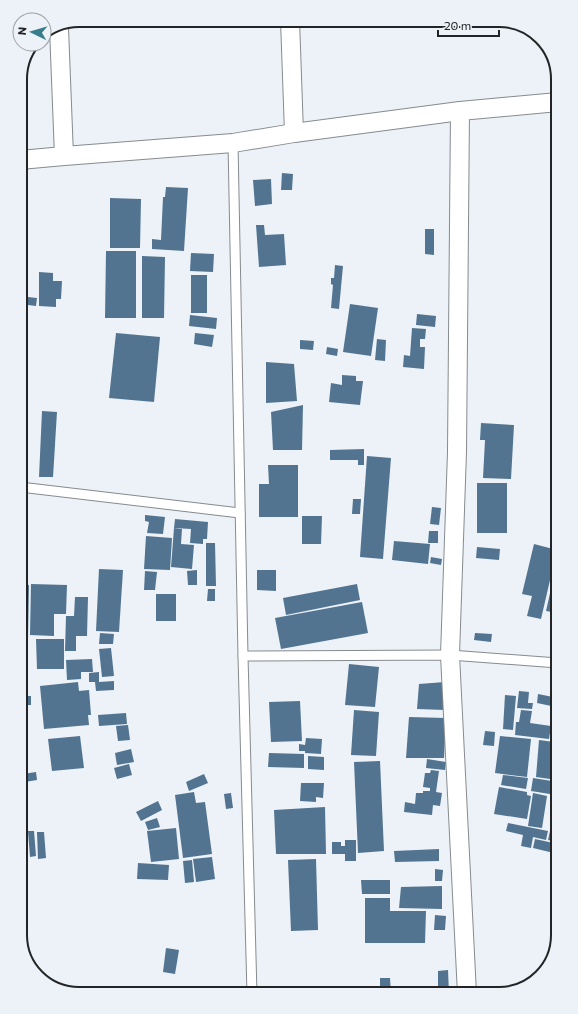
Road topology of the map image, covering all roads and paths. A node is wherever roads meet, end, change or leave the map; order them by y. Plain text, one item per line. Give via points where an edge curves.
1 (290, 27) edge
2 (59, 32) edge
3 (551, 103) edge
4 (460, 111) junction
5 (294, 133) junction
6 (233, 143) junction
7 (64, 156) junction
8 (27, 159) edge
9 (27, 488) edge
10 (240, 513) junction
11 (450, 655) junction
12 (243, 656) junction
13 (551, 663) edge
14 (252, 987) edge
15 (467, 987) edge

1 - 5 street
2 - 7 street
3 - 4 street
4 - 5 street
4 - 11 street via 457,452
5 - 6 street
6 - 7 street
6 - 10 lane
7 - 8 street
9 - 10 lane
10 - 12 lane
11 - 12 lane
11 - 13 lane
11 - 15 street
12 - 14 lane

